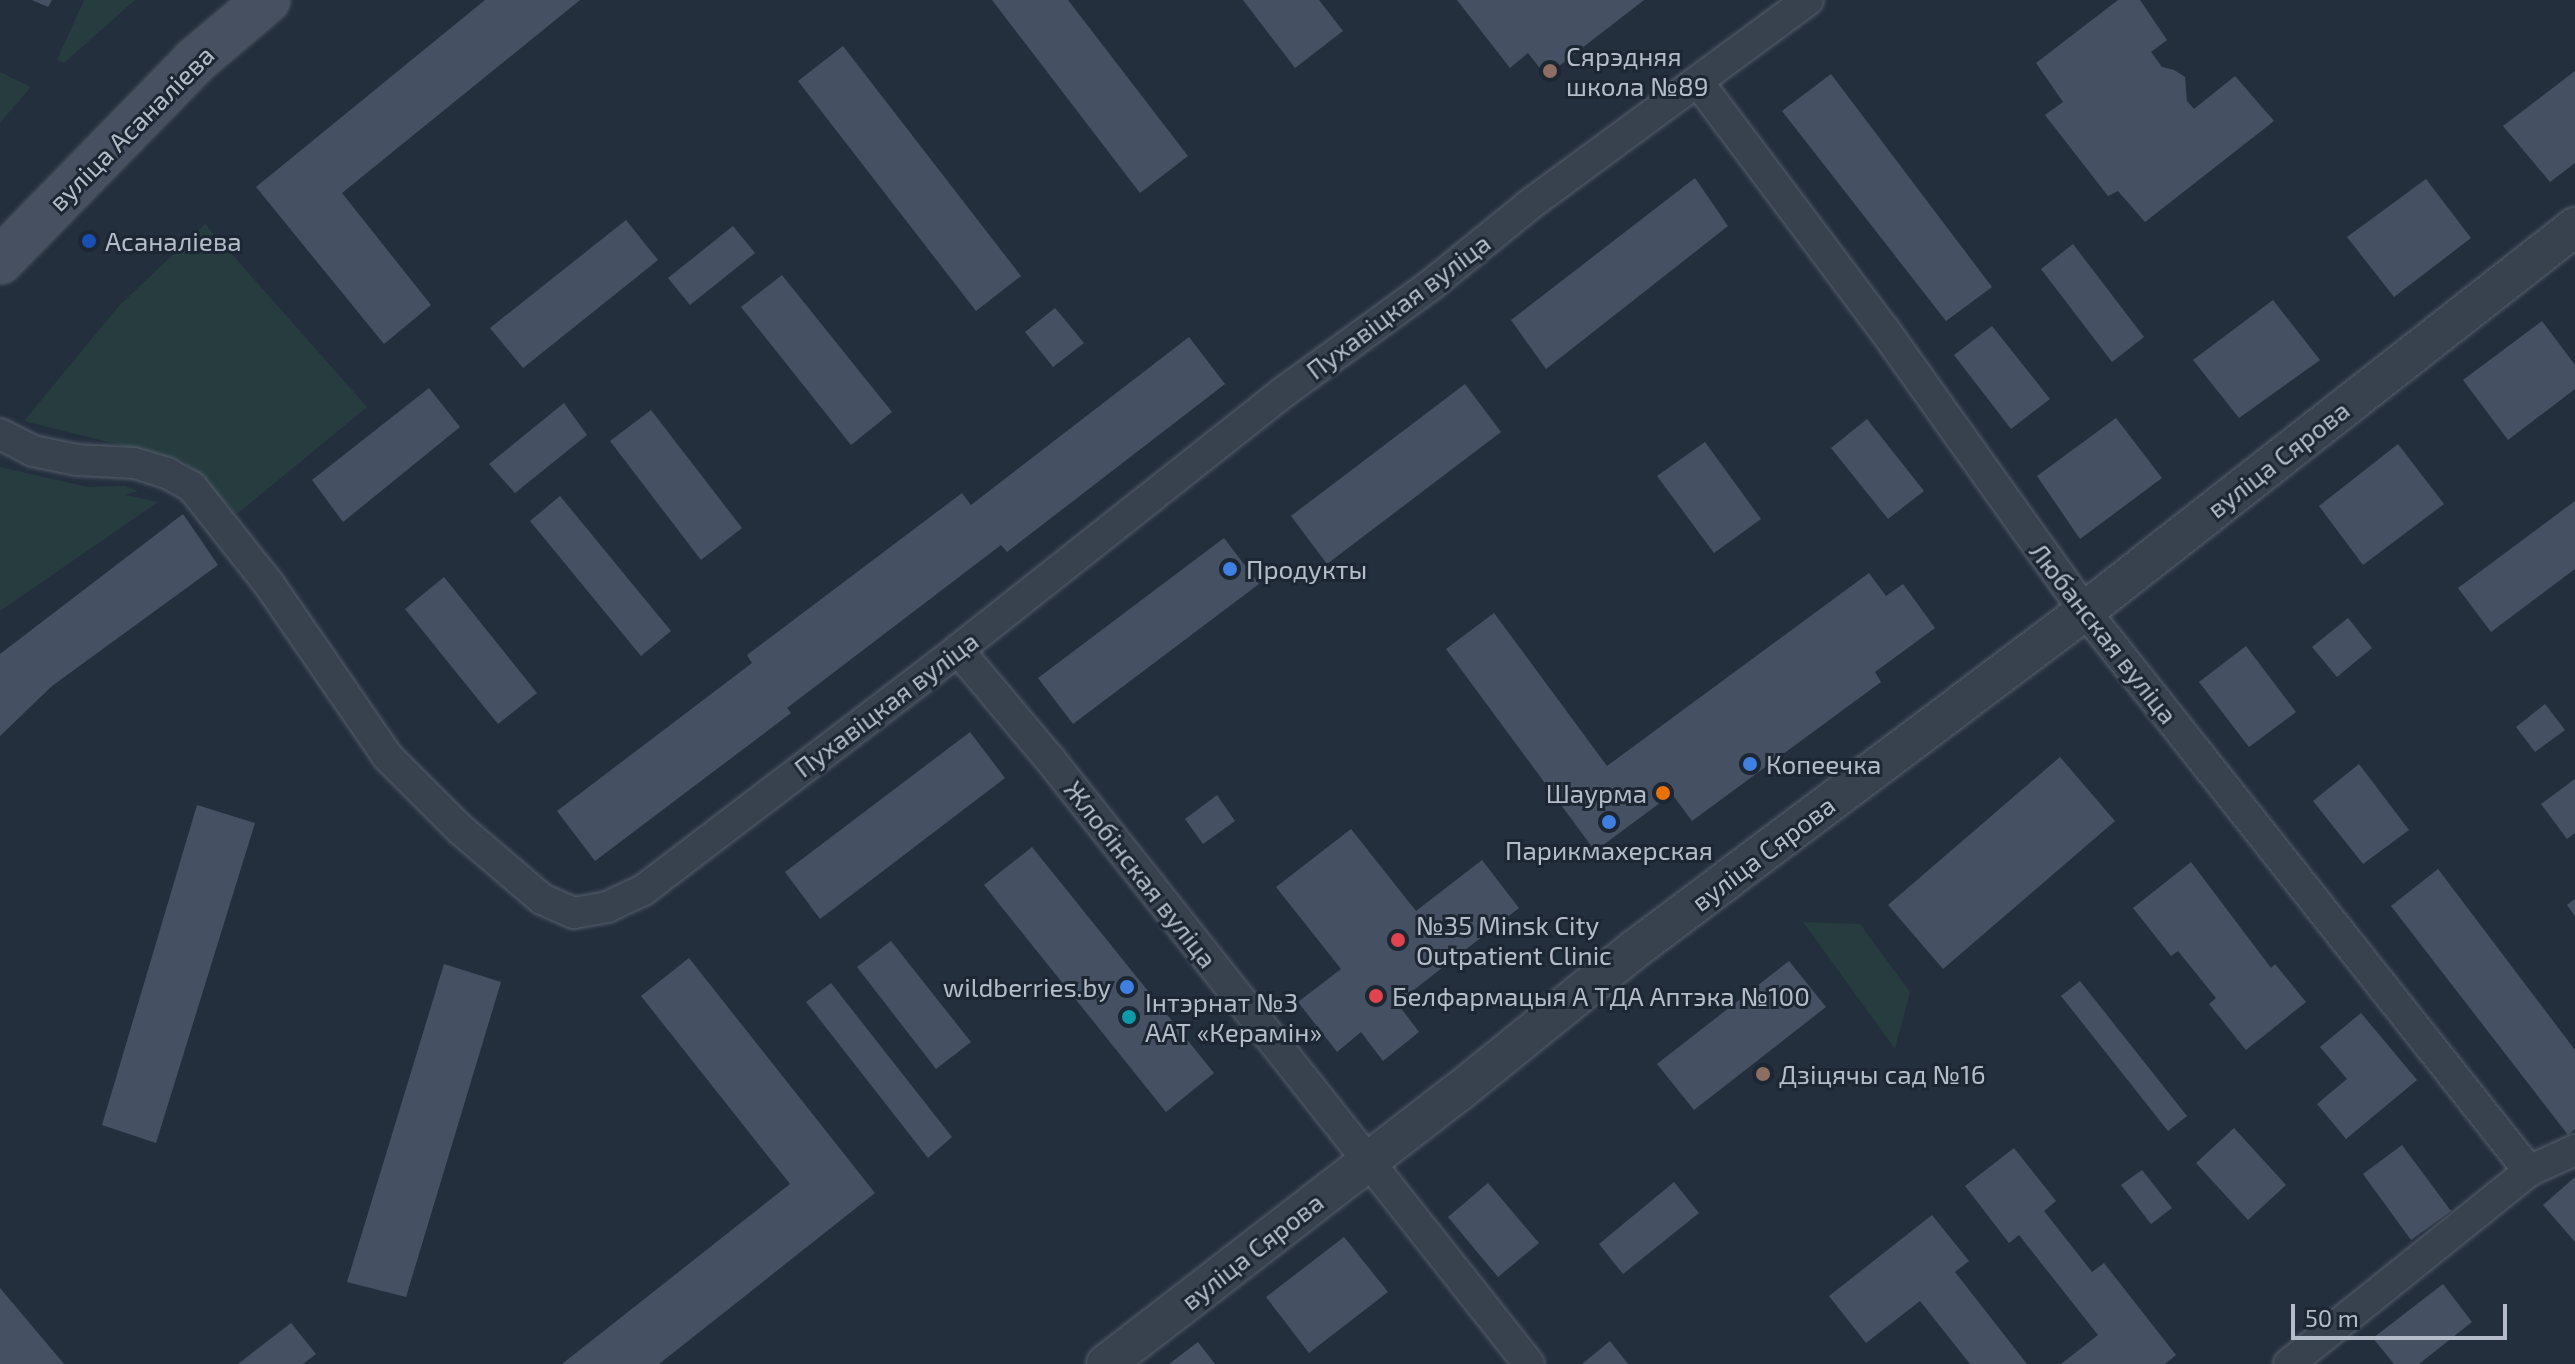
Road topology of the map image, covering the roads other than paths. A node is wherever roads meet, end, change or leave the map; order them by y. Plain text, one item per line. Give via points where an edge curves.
1 (267, 0) edge
2 (1808, 0) edge
3 (1698, 82) junction
4 (2575, 227) edge
5 (0, 261) edge
6 (0, 434) edge
7 (2085, 611) junction
8 (958, 650) junction
9 (2575, 1150) edge
10 (1367, 1163) junction
11 (2529, 1171) junction
12 (1106, 1364) edge
13 (1529, 1364) edge
14 (2289, 1364) edge

1 - 5 main road, вуліца Асаналіева via 196,60
2 - 3 street, Пухавіцкая вуліца
3 - 7 street, Любанская вуліца
3 - 8 street, Пухавіцкая вуліца via 1285,391
4 - 7 street, вуліца Сярова
6 - 8 street, Пухавіцкая вуліца via 33,451 134,463 192,487 269,584 387,756 460,829 534,892 574,913 607,907 642,891
7 - 10 street, вуліца Сярова via 1635,949
7 - 11 street, Любанская вуліца
8 - 10 street, Жлобінская вуліца
9 - 11 street
10 - 12 street, вуліца Сярова
10 - 13 street, Жлобінская вуліца
11 - 14 street

